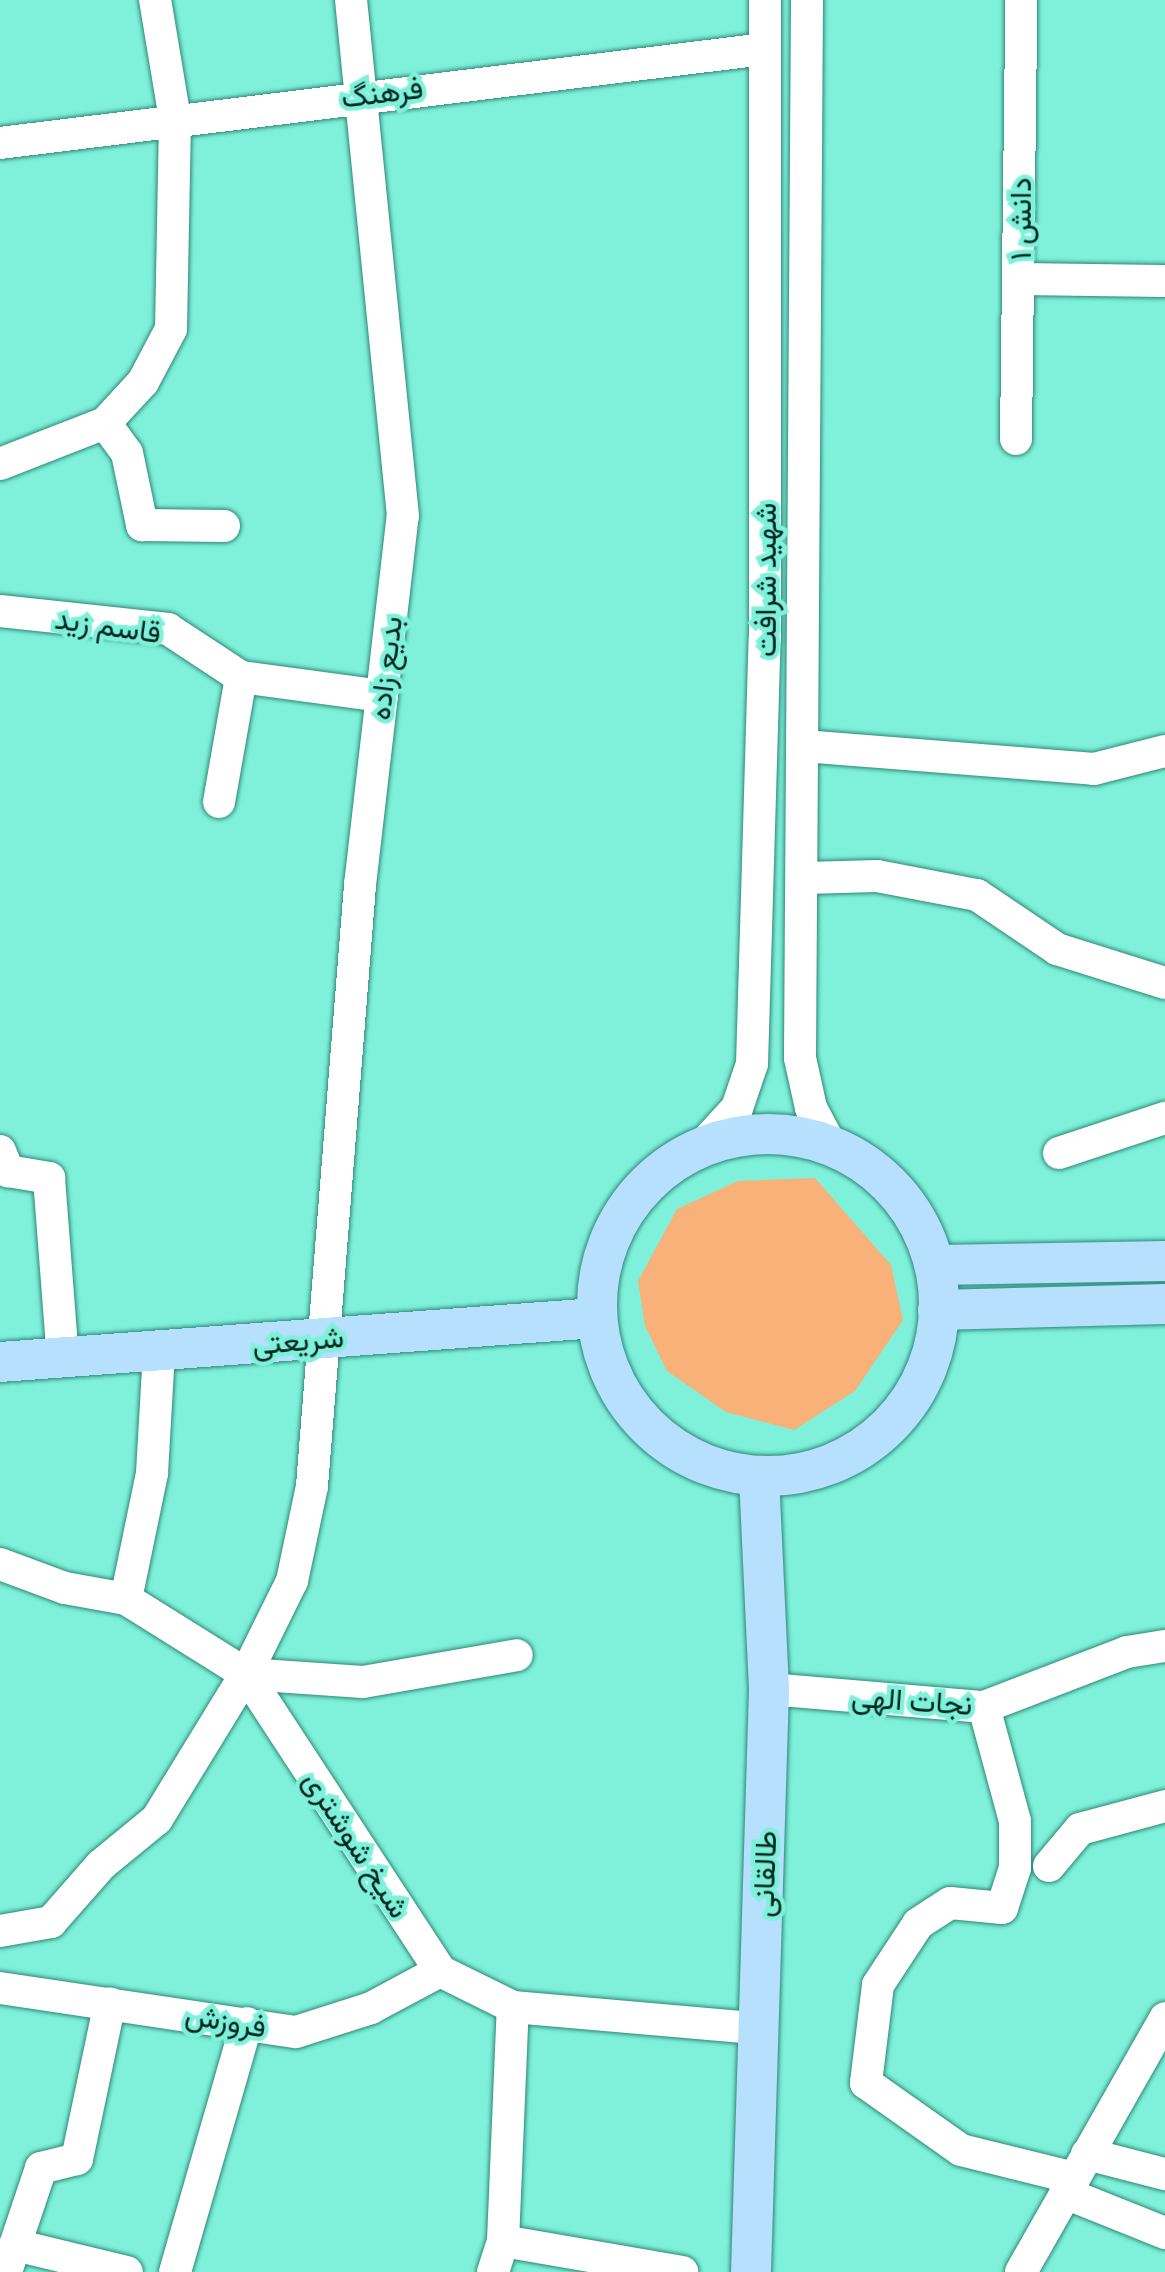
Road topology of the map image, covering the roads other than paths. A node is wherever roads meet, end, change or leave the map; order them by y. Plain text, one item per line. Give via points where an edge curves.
1 (156, 0) edge
2 (352, 0) edge
3 (765, 0) edge
4 (807, 0) edge
5 (1022, 0) edge
6 (764, 49) junction
7 (361, 94) junction
8 (175, 119) junction
9 (0, 142) edge
10 (1019, 279) junction
11 (1165, 280) edge
12 (104, 423) junction
13 (1016, 439) dead end
14 (0, 464) edge
15 (224, 526) dead end
16 (0, 611) edge
17 (241, 677) junction
18 (382, 696) junction
19 (803, 746) junction
20 (1164, 753) edge
21 (218, 802) dead end
22 (804, 878) junction
23 (1165, 983) edge
24 (1165, 1120) edge
25 (830, 1143) junction
26 (703, 1145) junction
27 (0, 1150) edge
28 (1059, 1154) dead end
29 (1165, 1261) edge
30 (937, 1265) junction
31 (1165, 1304) edge
32 (938, 1310) junction
33 (596, 1318) junction
34 (326, 1337) junction
35 (159, 1352) junction
36 (62, 1358) junction
37 (0, 1362) edge
38 (759, 1476) junction
39 (0, 1564) edge
40 (126, 1599) junction
41 (1165, 1646) edge
42 (517, 1655) dead end
43 (246, 1674) junction
44 (769, 1689) junction
45 (984, 1707) junction
46 (1165, 1806) edge
47 (1049, 1866) dead end
48 (0, 1930) edge
49 (440, 1971) junction
50 (0, 1988) edge
51 (110, 2002) junction
52 (513, 2007) junction
53 (1165, 2018) edge
54 (247, 2023) junction
55 (755, 2028) junction
56 (1165, 2174) edge
57 (1075, 2175) junction
58 (1165, 2233) edge
59 (498, 2257) edge
60 (10, 2258) edge
61 (127, 2272) edge
62 (175, 2272) edge
63 (682, 2272) edge
64 (751, 2272) edge
65 (1020, 2272) edge

1 - 8 street
2 - 7 street, بدیع زاده
3 - 6 street, شهید شرافت
4 - 19 street, شهید شرافت
5 - 10 street, دانش ۱
6 - 7 street, فرهنگ
6 - 26 street, شهید شرافت via 765,638 752,1064 737,1108
7 - 8 street, فرهنگ
7 - 18 street, بدیع زاده via 403,516
8 - 9 street, فرهنگ
8 - 12 street via 171,330 143,382
10 - 11 street
10 - 13 street, دانش ۱
12 - 14 street
12 - 15 street via 127,453 142,526
16 - 17 street, قاسم زید via 168,629
17 - 18 street, قاسم زید
17 - 21 street
18 - 34 street, بدیع زاده via 360,884
19 - 20 street via 1094,769
19 - 22 street, شهید شرافت
22 - 23 street via 876,876 977,895 1056,949
22 - 25 street, شهید شرافت via 800,1058 811,1108
24 - 28 street
25 - 26 main road via 766,1132
25 - 30 main road via 884,1176 922,1225
26 - 33 main road via 656,1173 622,1214 600,1264
27 - 36 street via 8,1171 49,1178
29 - 30 main road
30 - 32 main road
31 - 32 main road
32 - 38 main road via 936,1345 912,1399 871,1442 818,1469
33 - 34 main road, شریعتی
33 - 38 main road via 607,1366 623,1395 666,1444 710,1467
34 - 35 main road, شریعتی
34 - 43 street, بدیع زاده via 312,1486 292,1580
35 - 36 main road, شریعتی
35 - 40 street via 152,1472
36 - 37 main road, شریعتی
38 - 44 main road, طالقانی
39 - 40 street, شیخ شوشتری via 65,1588
40 - 43 street, شیخ شوشتری
41 - 45 street, نجات الهی via 1127,1652
42 - 43 street via 363,1682
43 - 48 street, بدیع زاده via 157,1819 101,1865 51,1922
43 - 49 street, شیخ شوشتری
44 - 45 street, نجات الهی
44 - 55 main road, طالقانی
45 - 57 street via 1015,1821 1015,1868 1002,1908 950,1903 918,1924 878,1985 866,2083 961,2150
46 - 47 street via 1080,1829
49 - 52 street
49 - 54 street, فروزش via 371,2008 296,2032
50 - 51 street, فروزش
51 - 54 street, فروزش
51 - 60 street via 77,2160 41,2168
52 - 55 street
52 - 59 street
53 - 57 street
54 - 62 street
55 - 64 main road, طالقانی
56 - 57 street
57 - 58 street
57 - 65 street
59 - 63 street
60 - 61 street

